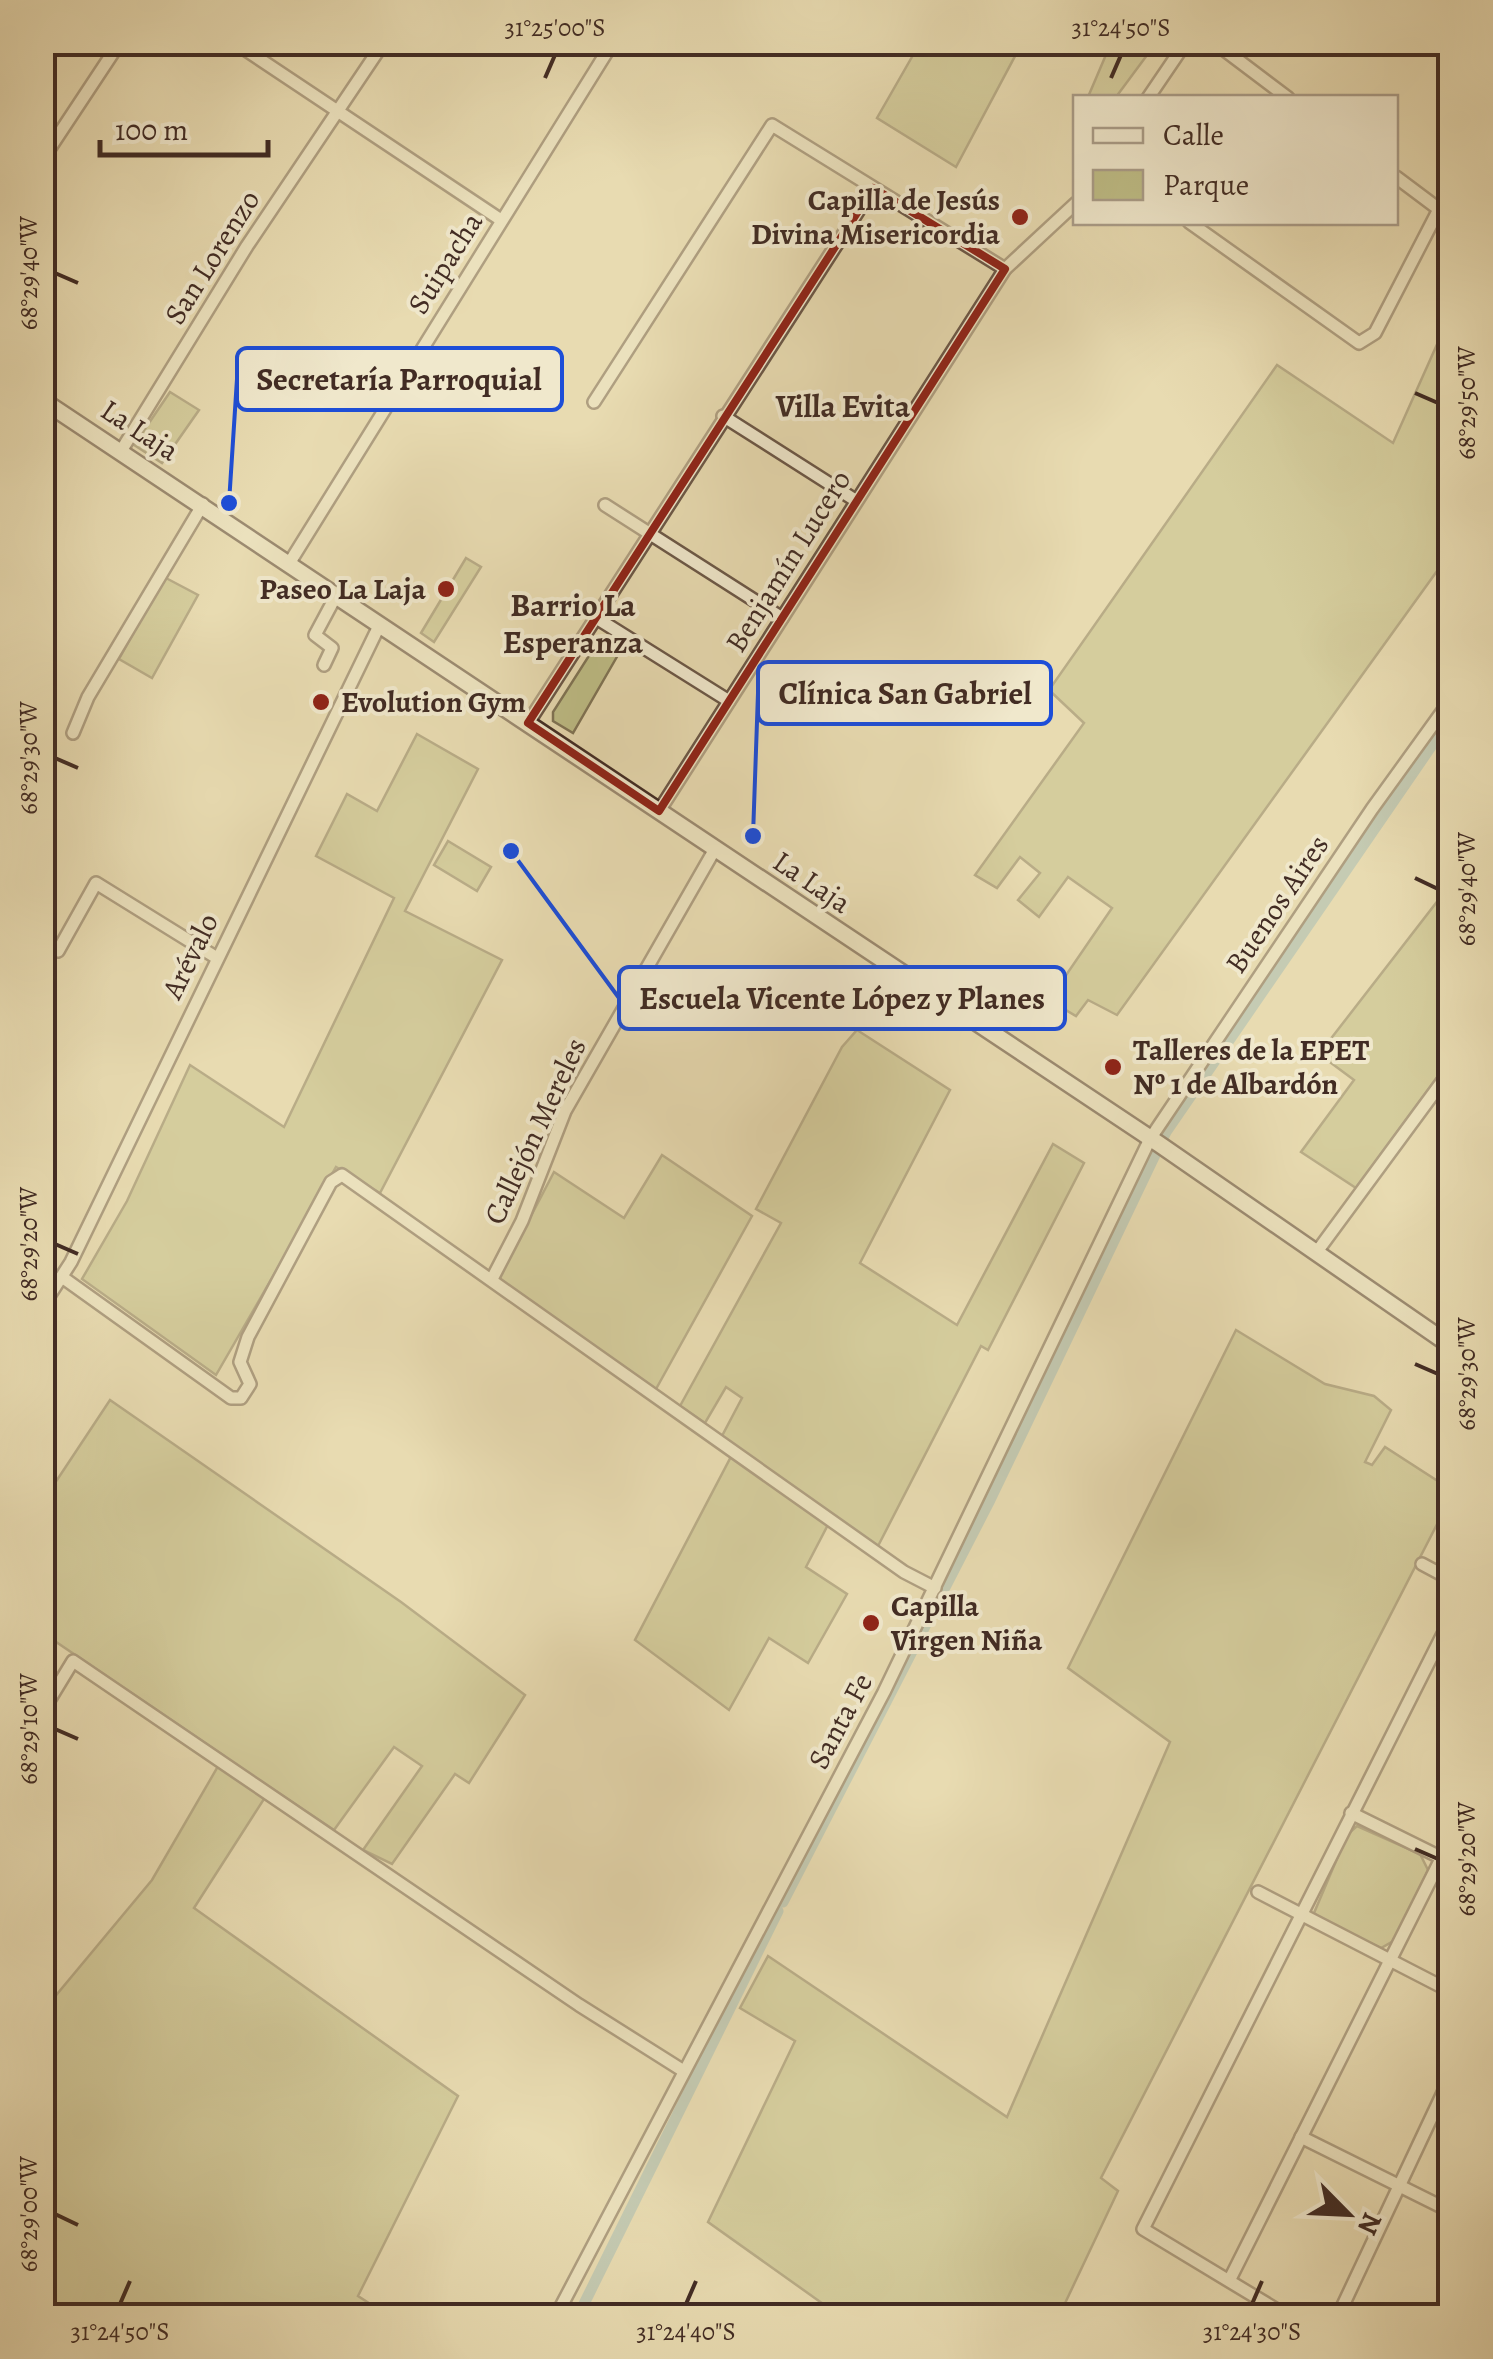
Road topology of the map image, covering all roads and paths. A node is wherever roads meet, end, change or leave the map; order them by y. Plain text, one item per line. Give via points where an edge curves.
1 (120, 42) edge
2 (234, 42) edge
3 (384, 42) edge
4 (614, 42) edge
5 (1186, 42) edge
6 (1214, 42) edge
7 (1150, 95) edge
8 (1284, 95) edge
9 (337, 111) junction
10 (42, 160) edge
11 (1398, 178) edge
12 (873, 188) junction
13 (1450, 188) edge
14 (1073, 206) edge
15 (1440, 210) junction
16 (501, 220) junction
17 (1193, 225) edge
18 (1005, 269) junction
19 (42, 400) edge
20 (594, 402) dead end
21 (723, 416) junction
22 (121, 451) junction
23 (855, 500) junction
24 (203, 504) junction
25 (605, 505) dead end
26 (650, 534) junction
27 (290, 562) junction
28 (336, 594) junction
29 (782, 618) junction
30 (598, 620) junction
31 (380, 624) junction
32 (324, 665) dead end
33 (729, 700) junction
34 (1450, 701) edge
35 (528, 723) junction
36 (73, 733) dead end
37 (659, 811) junction
38 (715, 850) junction
39 (42, 942) edge
40 (217, 958) junction
41 (1450, 1070) edge
42 (1157, 1143) junction
43 (1316, 1253) junction
44 (62, 1278) junction
45 (492, 1280) junction
46 (42, 1308) edge
47 (1450, 1345) edge
48 (1422, 1564) dead end
49 (1450, 1579) edge
50 (935, 1588) junction
51 (1450, 1620) edge
52 (42, 1712) edge
53 (1351, 1813) junction
54 (1450, 1841) edge
55 (1446, 1860) edge
56 (1258, 1892) dead end
57 (1301, 1914) junction
58 (1389, 1960) junction
59 (1450, 1991) edge
60 (682, 2070) junction
61 (1450, 2078) edge
62 (1301, 2137) junction
63 (1399, 2186) junction
64 (1442, 2207) dead end
65 (1230, 2279) junction
66 (556, 2316) edge
67 (1287, 2316) edge
68 (1338, 2316) edge

1 - 10 street
2 - 9 street
3 - 9 street, San Lorenzo
4 - 16 street, Suipacha
5 - 7 street
6 - 8 street
9 - 16 street
9 - 22 street, San Lorenzo
11 - 15 street
12 - 18 street
12 - 20 street via 772,124
12 - 21 street
13 - 15 street
14 - 18 street, Benjamín Lucero
15 - 17 street via 1376,333 1360,343
16 - 27 street, Suipacha
18 - 23 street, Benjamín Lucero
19 - 22 main road, La Laja
21 - 23 street
21 - 26 street
22 - 24 main road, La Laja
23 - 29 street, Benjamín Lucero
24 - 27 main road, La Laja
24 - 36 street
25 - 26 street
26 - 29 street
26 - 30 street
27 - 28 main road, La Laja
28 - 31 main road, La Laja
28 - 32 street via 315,635 332,648
29 - 33 street, Benjamín Lucero
30 - 33 street
30 - 35 street
31 - 35 main road, La Laja
31 - 40 street, Arévalo
33 - 37 street, Benjamín Lucero
34 - 42 street, Buenos Aires via 1372,808
35 - 37 main road, La Laja
37 - 38 main road, La Laja
38 - 42 main road, La Laja
38 - 45 street, Callejón Mereles via 565,1111
39 - 40 street via 58,951 96,882
40 - 44 street, Arévalo
41 - 43 street
42 - 43 main road, La Laja
42 - 50 street, Santa Fe
43 - 47 main road, La Laja
44 - 45 street via 231,1398 242,1398 250,1384 241,1351 335,1176 388,1204
44 - 46 street, Arévalo
45 - 50 street
48 - 49 street
50 - 60 street, Santa Fe
51 - 53 street
52 - 60 street via 73,1660
53 - 55 street
53 - 57 street
54 - 55 street
55 - 58 street
56 - 57 street
57 - 58 street
57 - 65 street via 1143,2229
58 - 59 street
58 - 62 street
60 - 66 street, Santa Fe
61 - 63 street
62 - 63 street
62 - 65 street
63 - 64 street
63 - 68 street
65 - 67 street

